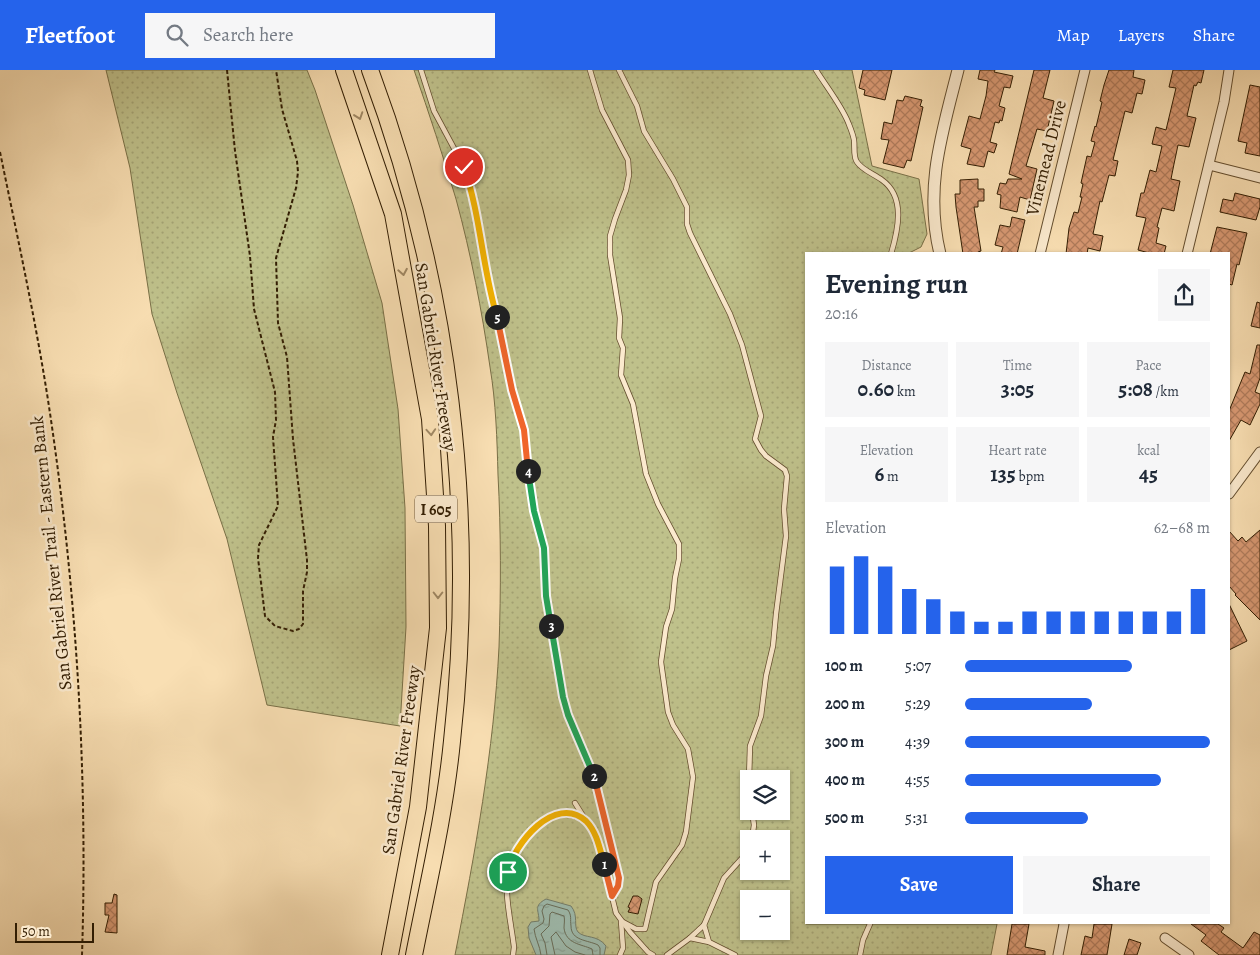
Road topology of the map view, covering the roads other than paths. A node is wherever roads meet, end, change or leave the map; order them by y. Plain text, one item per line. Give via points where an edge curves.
1 (344, 70) edge
2 (360, 70) edge
3 (370, 70) edge
4 (382, 70) edge
5 (421, 70) edge
6 (590, 70) edge
7 (619, 70) edge
8 (816, 70) edge
9 (958, 70) edge
10 (1085, 70) edge
11 (1230, 70) edge
12 (1208, 165) junction
13 (1260, 178) edge
14 (892, 252) edge
15 (939, 252) edge
16 (1040, 252) edge
17 (1187, 252) edge
18 (1260, 452) edge
19 (1230, 493) edge
20 (749, 770) edge
21 (575, 803) dead end
22 (586, 821) junction
23 (740, 860) edge
24 (612, 896) junction
25 (621, 921) junction
26 (870, 924) edge
27 (1064, 924) edge
28 (704, 925) junction
29 (690, 938) junction
30 (1165, 938) dead end
31 (710, 942) junction
32 (390, 955) edge
33 (404, 955) edge
34 (414, 955) edge
35 (425, 955) edge
36 (513, 955) edge
37 (620, 955) edge
38 (653, 955) edge
39 (667, 955) edge
40 (735, 955) edge
41 (860, 955) edge
42 (1058, 955) edge
43 (1189, 955) edge

1 -> 32 highway, San Gabriel River Freeway / I 605 via 392,214 430,419 437,526 436,647 418,807
2 - 33 highway via 391,162 424,292 437,374 449,506 451,622 448,674 438,770
3 - 34 highway via 410,188 427,257 447,365 460,493 462,605 452,742 443,807
4 - 35 highway, San Gabriel River Freeway / I 605 via 421,193 446,300 464,422 472,536 470,652 463,736
5 - 24 lane via 434,111 464,167 473,194 485,271 524,430 531,496 544,548 546,596 563,697 594,776 618,870 618,886
6 - 25 lane via 602,110 628,160 626,190 610,236 623,348 621,375 632,404 646,474 679,544 672,610 661,662 668,712 688,749 694,776 682,845 656,882 645,929 636,929
7 - 20 lane via 637,106 644,131 687,207 690,233 737,330 761,416 755,439 766,456 785,470 787,476 784,504 786,536 776,628 761,716 750,746
8 - 14 lane via 848,121 856,161 892,190 899,218
9 - 15 street via 934,170 933,207
10 - 16 street, Vinemead Drive
11 - 12 street
12 - 13 street
12 - 17 street
18 - 19 street
21 - 22 lane
22 - 24 lane via 598,841
22 - 36 lane via 570,814 550,816 533,830 512,856 507,884
23 - 28 lane via 724,878
24 - 25 lane
25 - 37 lane via 623,948
25 - 38 lane
26 - 41 lane
27 - 42 street
28 - 29 lane
28 - 31 lane
29 - 31 lane
29 - 39 lane
30 - 43 street
31 - 40 lane

